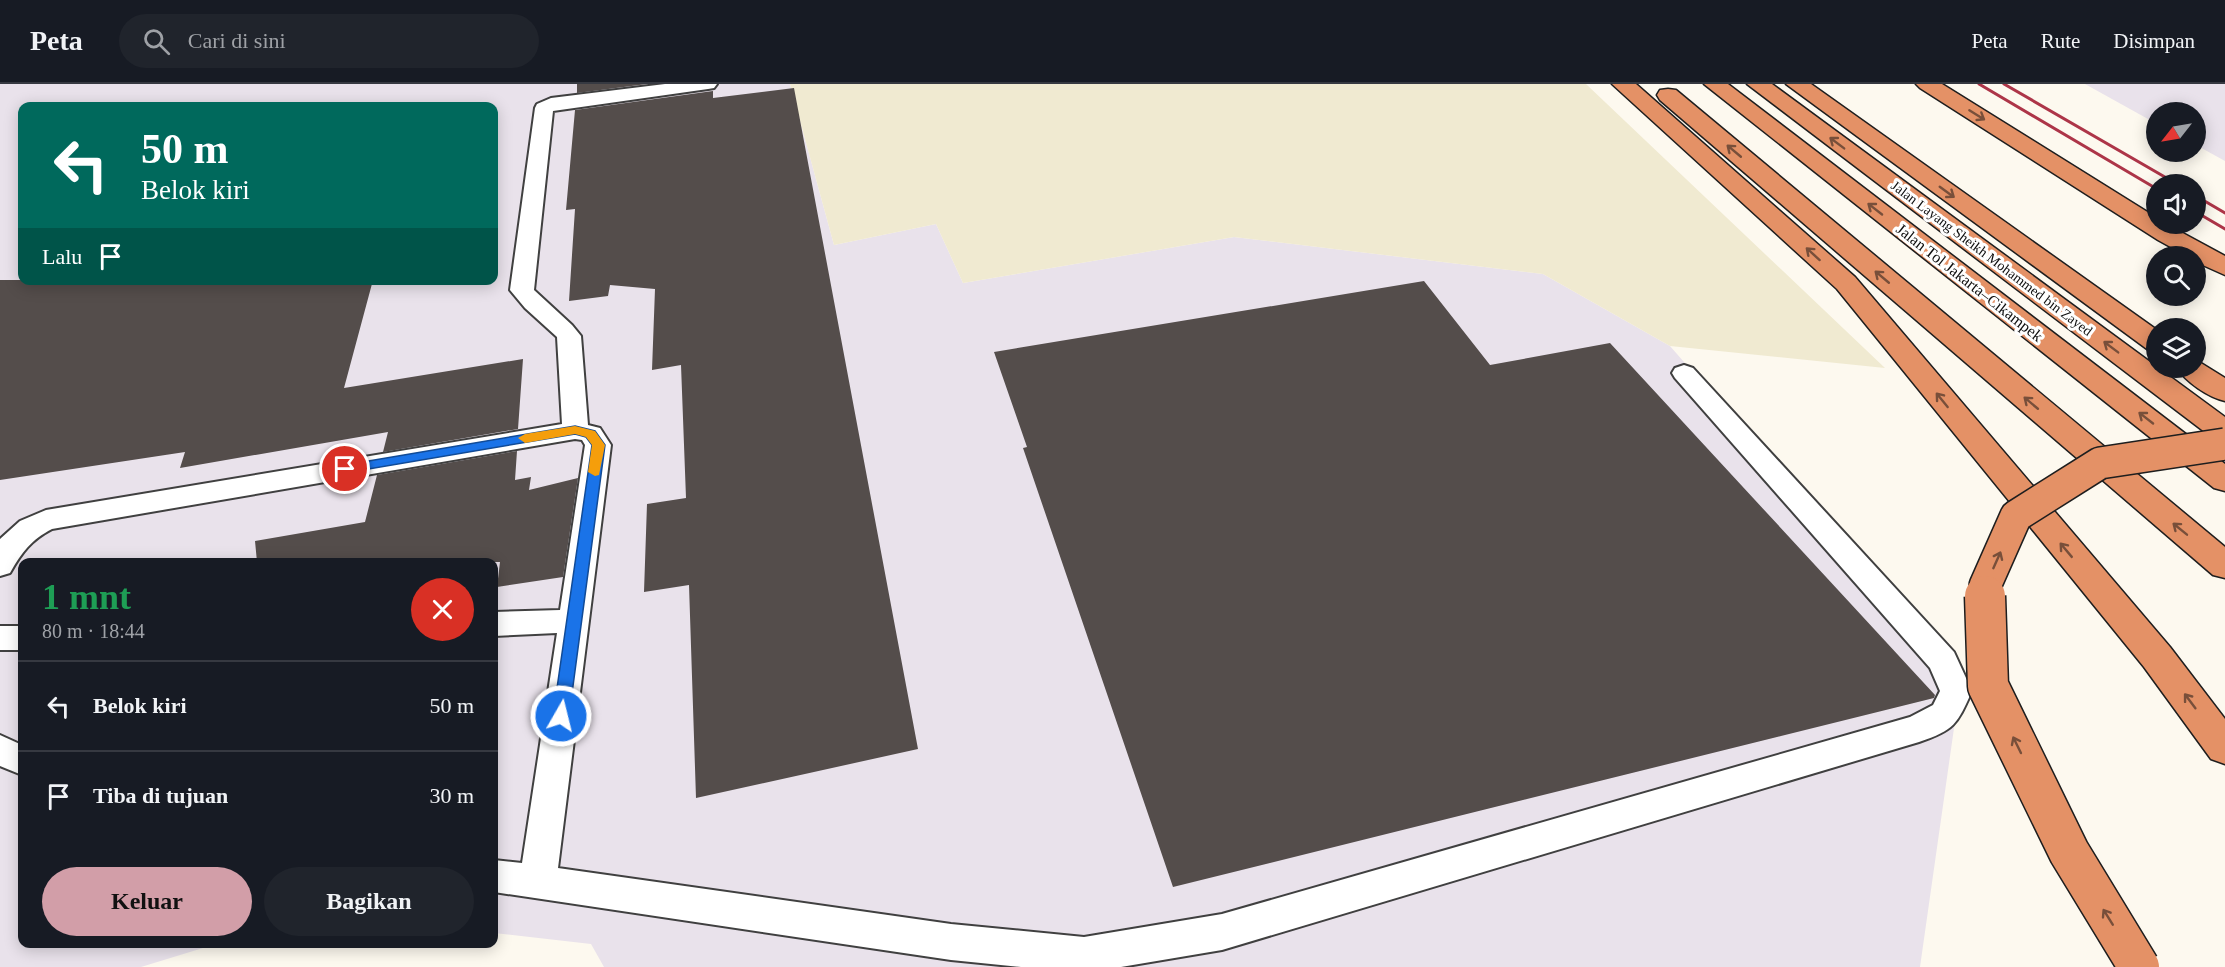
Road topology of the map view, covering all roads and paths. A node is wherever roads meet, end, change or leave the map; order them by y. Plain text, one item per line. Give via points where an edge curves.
1 (708, 84) edge
2 (1623, 84) edge
3 (1655, 84) edge
4 (1715, 84) edge
5 (1758, 84) edge
6 (1797, 84) edge
7 (1827, 84) edge
8 (1927, 84) edge
9 (2225, 267) edge
10 (2161, 318) edge
11 (2146, 335) edge
12 (2206, 351) edge
13 (2225, 364) edge
14 (1684, 374) dead end
15 (2205, 378) edge
16 (2225, 392) edge
17 (575, 430) junction
18 (2225, 432) edge
19 (2225, 444) edge
20 (2225, 480) edge
21 (0, 565) edge
22 (2225, 566) edge
23 (574, 621) junction
24 (498, 624) edge
25 (0, 638) edge
26 (18, 638) edge
27 (2225, 748) edge
28 (0, 749) edge
29 (18, 759) edge
30 (498, 877) edge
31 (538, 882) junction
32 (2139, 967) edge

1 - 17 lane via 544,108 522,290 530,303 560,324 569,336
27 -> 2 highway via 2157,657 1846,283
22 -> 3 highway
20 -> 4 highway, Jalan Tol Jakarta–Cikampek
18 -> 5 highway, Jalan Layang Sheikh Mohammed bin Zayed
6 -> 11 highway, Jalan Layang Sheikh Mohammed bin Zayed
7 - 10 highway
8 -> 9 highway via 2167,235
12 - 13 highway
14 - 31 lane via 1943,662 1956,691 1945,714 1919,728 1222,932 1084,955 951,942
15 - 16 highway
17 - 21 lane via 46,520 24,530 6,548
17 - 23 lane via 591,434 598,445
32 -> 19 highway, bridge via 2069,852 1988,686 1985,586 2016,516 2100,463
23 - 24 lane
23 - 31 lane
25 - 26 lane
28 - 29 lane
30 - 31 lane

